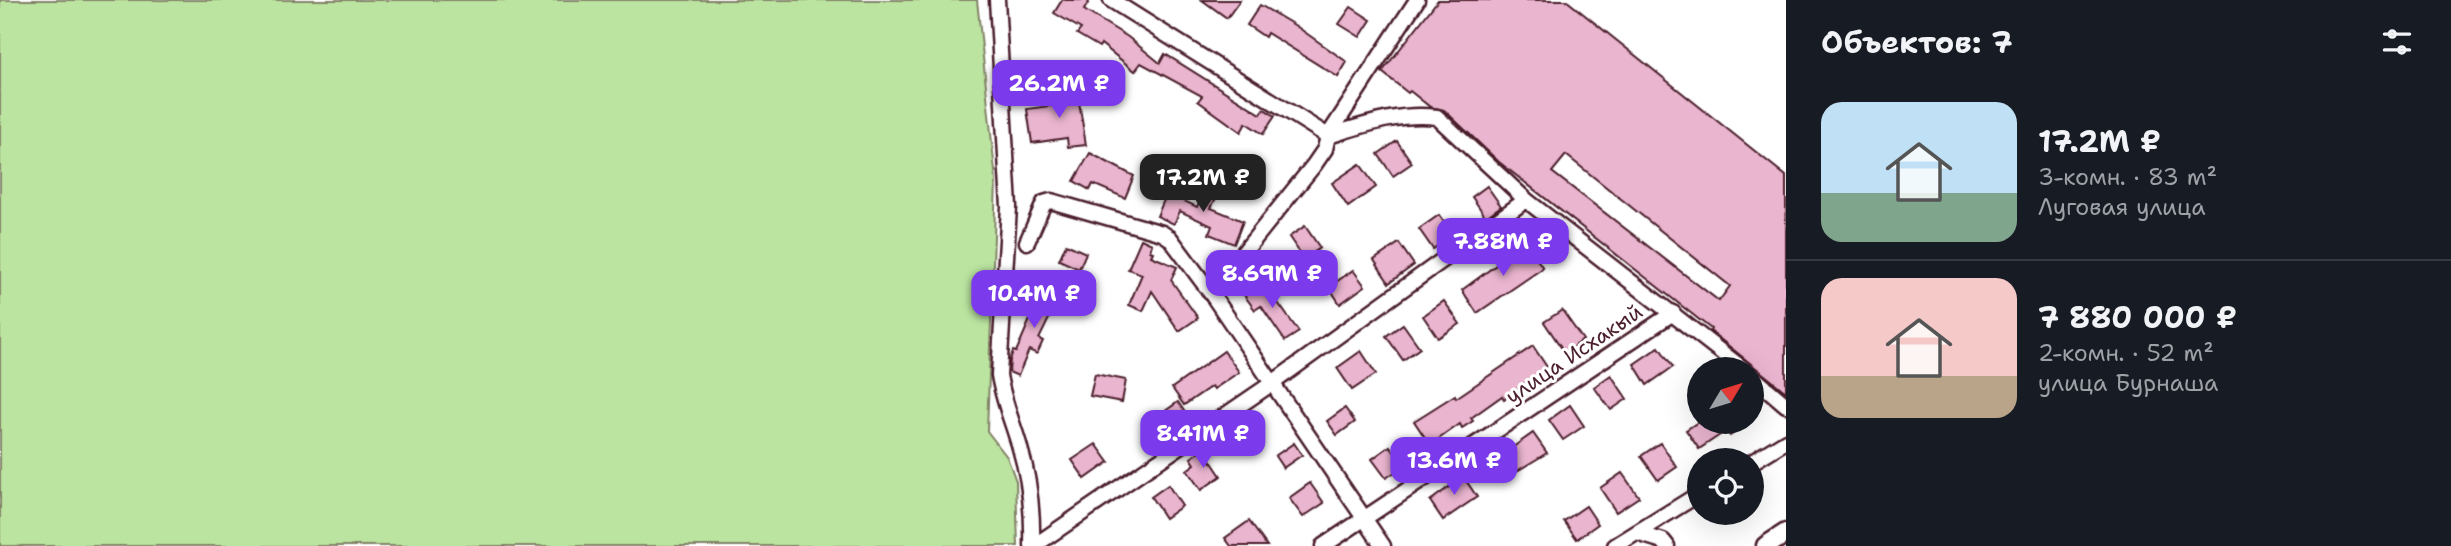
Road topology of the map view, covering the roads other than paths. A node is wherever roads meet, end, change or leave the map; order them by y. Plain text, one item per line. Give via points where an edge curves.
1 (997, 0) edge
2 (1111, 0) edge
3 (1416, 0) edge
4 (1328, 136) junction
5 (1526, 200) junction
6 (1027, 242) dead end
7 (1210, 293) junction
8 (1673, 313) junction
9 (1728, 357) edge
10 (1271, 384) junction
11 (1764, 386) edge
12 (1786, 405) edge
13 (1786, 441) edge
14 (1764, 455) edge
15 (1687, 502) edge
16 (1365, 518) junction
17 (1637, 533) junction
18 (1786, 533) edge
19 (1033, 546) edge
20 (1323, 546) edge
21 (1383, 546) edge
22 (1615, 546) edge
23 (1667, 546) edge
24 (1766, 546) edge

1 - 19 street via 1009,207 999,375 1027,477
2 - 4 street
3 - 4 street
4 - 5 street via 1398,116 1437,117
4 - 7 street via 1314,165
5 - 8 street
5 - 10 street
6 - 7 street via 1044,203 1064,203 1161,233 1177,246
7 - 10 street
8 - 9 street
8 - 16 street, улица Исхакый
10 - 16 street
10 - 19 street
11 - 12 street
13 - 14 street
15 - 17 street
16 - 20 street, улица Исхакый
16 - 21 street
17 - 22 street
17 - 23 street
18 - 24 street

